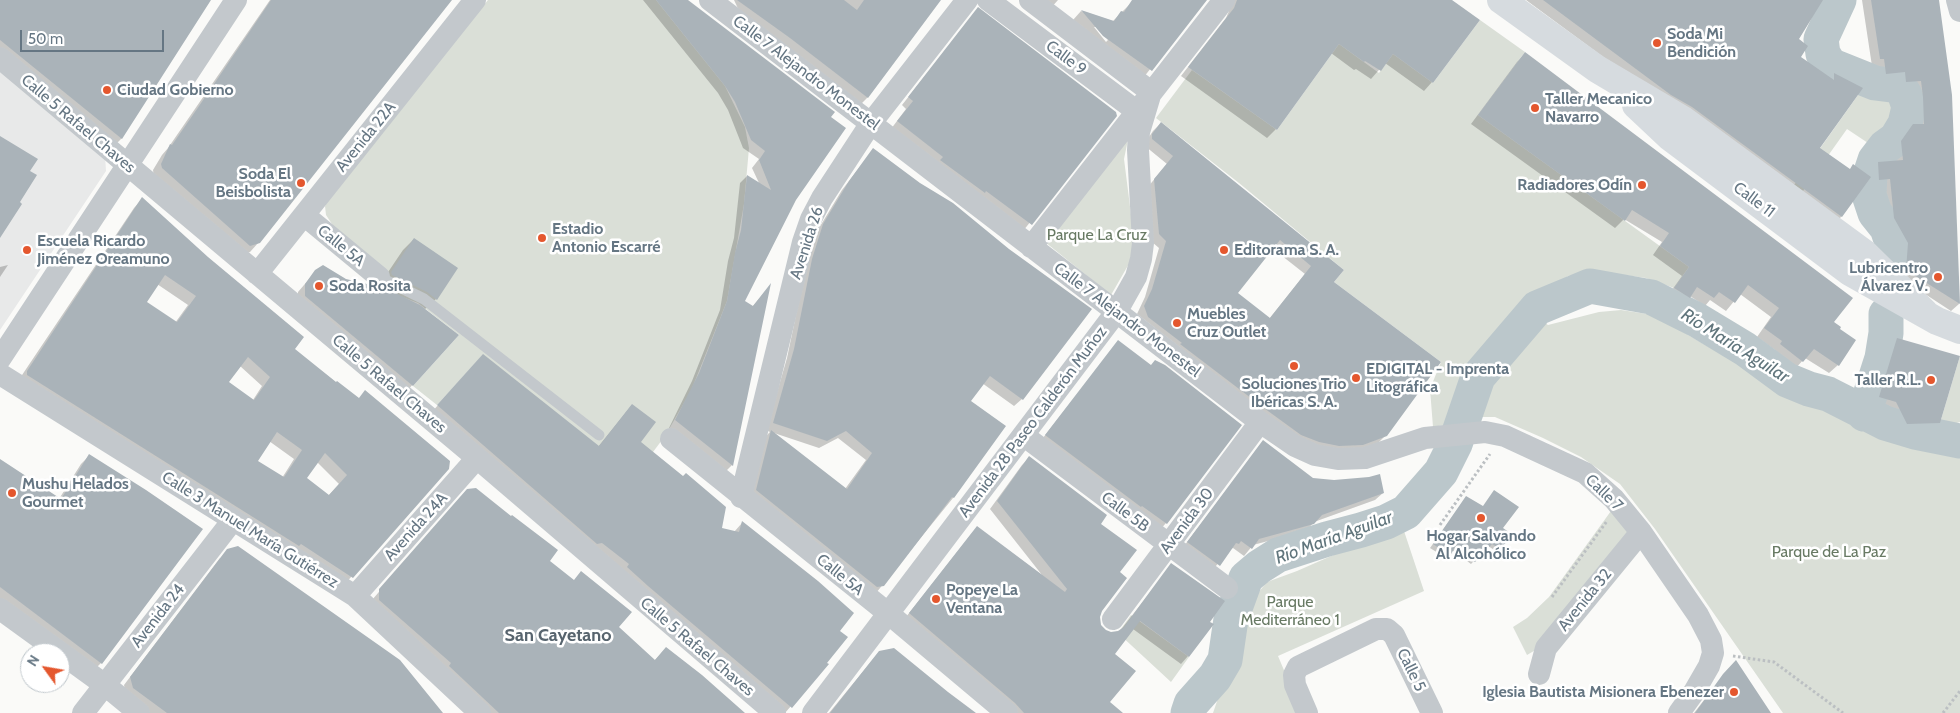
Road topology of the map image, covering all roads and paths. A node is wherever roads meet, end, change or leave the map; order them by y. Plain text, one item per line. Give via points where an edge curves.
1 (236, 0) edge
2 (475, 0) edge
3 (710, 0) edge
4 (967, 0) edge
5 (988, 0) edge
6 (1030, 0) edge
7 (1224, 0) edge
8 (1501, 0) edge
9 (1957, 0) edge
10 (1960, 11) edge
11 (0, 58) edge
12 (1151, 92) junction
13 (1139, 114) junction
14 (871, 123) junction
15 (127, 164) junction
16 (304, 215) junction
17 (1031, 247) junction
18 (257, 274) junction
19 (379, 276) joint
20 (1117, 311) junction
21 (1960, 330) edge
22 (0, 359) edge
23 (0, 374) edge
24 (1260, 422) junction
25 (1495, 434) junction
26 (1023, 435) junction
27 (599, 436) dead end
28 (671, 439) dead end
29 (476, 458) junction
30 (742, 497) junction
31 (1619, 504) junction
32 (234, 520) junction
33 (1440, 526) dead end
34 (1641, 532) junction
35 (1169, 545) junction
36 (1227, 588) dead end
37 (355, 596) junction
38 (1552, 597) dead end
39 (0, 608) edge
40 (889, 614) junction
41 (1113, 619) dead end
42 (1713, 654) junction
43 (1539, 674) dead end
44 (104, 685) junction
45 (1960, 691) edge
46 (476, 712) edge
47 (83, 713) edge
48 (139, 713) edge
49 (775, 713) edge
50 (813, 713) edge
51 (1007, 713) edge
52 (1307, 713) edge
53 (1432, 713) edge
54 (1678, 713) edge
55 (1843, 713) edge
56 (1943, 713) edge

1 - 15 street
2 - 16 street, Avenida 22A
3 - 14 street, Calle 7 Alejandro Monestel
4 - 14 street, Avenida 26
5 - 13 street, Calle 9
6 - 12 street, Calle 9
7 - 12 street, Avenida 28 Paseo Calderón Muñoz
8 - 21 main road, Calle 11 via 1597,69 1683,120 1864,253 1925,313
9 - 10 street
11 - 15 street, Calle 5 Rafael Chaves
12 - 13 street, Avenida 28 Paseo Calderón Muñoz
13 - 17 street, Avenida 28 Paseo Calderón Muñoz
13 - 20 street, Avenida 28 Paseo Calderón Muñoz via 1137,167 1143,243 1136,276
14 - 17 street, Calle 7 Alejandro Monestel
14 - 30 street, Avenida 26 via 822,198 809,227
15 - 18 street, Calle 5 Rafael Chaves
15 - 22 street
16 - 18 street, Avenida 22A
16 - 19 street, Calle 5A
17 - 20 street, Calle 7 Alejandro Monestel
18 - 29 street, Calle 5 Rafael Chaves
19 - 27 lane via 424,299
20 - 24 street, Calle 7 Alejandro Monestel
20 - 26 street, Avenida 28 Paseo Calderón Muñoz
23 - 32 street, Calle 3 Manuel María Gutiérrez
24 - 25 street, Calle 7 Alejandro Monestel via 1296,446 1315,455 1338,459 1365,458 1425,438
24 - 35 street, Avenida 30
25 - 31 street, Calle 7 via 1585,473
25 - 33 path via 1493,450
26 - 35 street, Calle 5B
26 - 40 street, Avenida 28 Paseo Calderón Muñoz
28 - 30 street, Calle 5A
29 - 37 street, Avenida 24A
29 - 49 street, Calle 5 Rafael Chaves
30 - 40 street, Calle 5A
31 - 34 street, Calle 7
31 - 38 path
32 - 37 street, Calle 3 Manuel María Gutiérrez
32 - 44 street, Avenida 24
34 - 42 street, Calle 7 via 1702,622 1712,640
34 - 43 street, Avenida 32 via 1546,648
35 - 36 street, Calle 5B
35 - 41 street, Avenida 30
37 - 46 street, Calle 3 Manuel María Gutiérrez
39 - 44 street
40 - 50 street, Avenida 28 Paseo Calderón Muñoz
40 - 51 street, Calle 5A
42 - 54 street via 1703,678
42 - 55 path via 1774,662
44 - 47 street, Avenida 24
44 - 48 street
45 - 56 path
52 - 53 street, Calle 5 via 1295,685 1294,675 1298,667 1376,629 1387,630 1394,635

